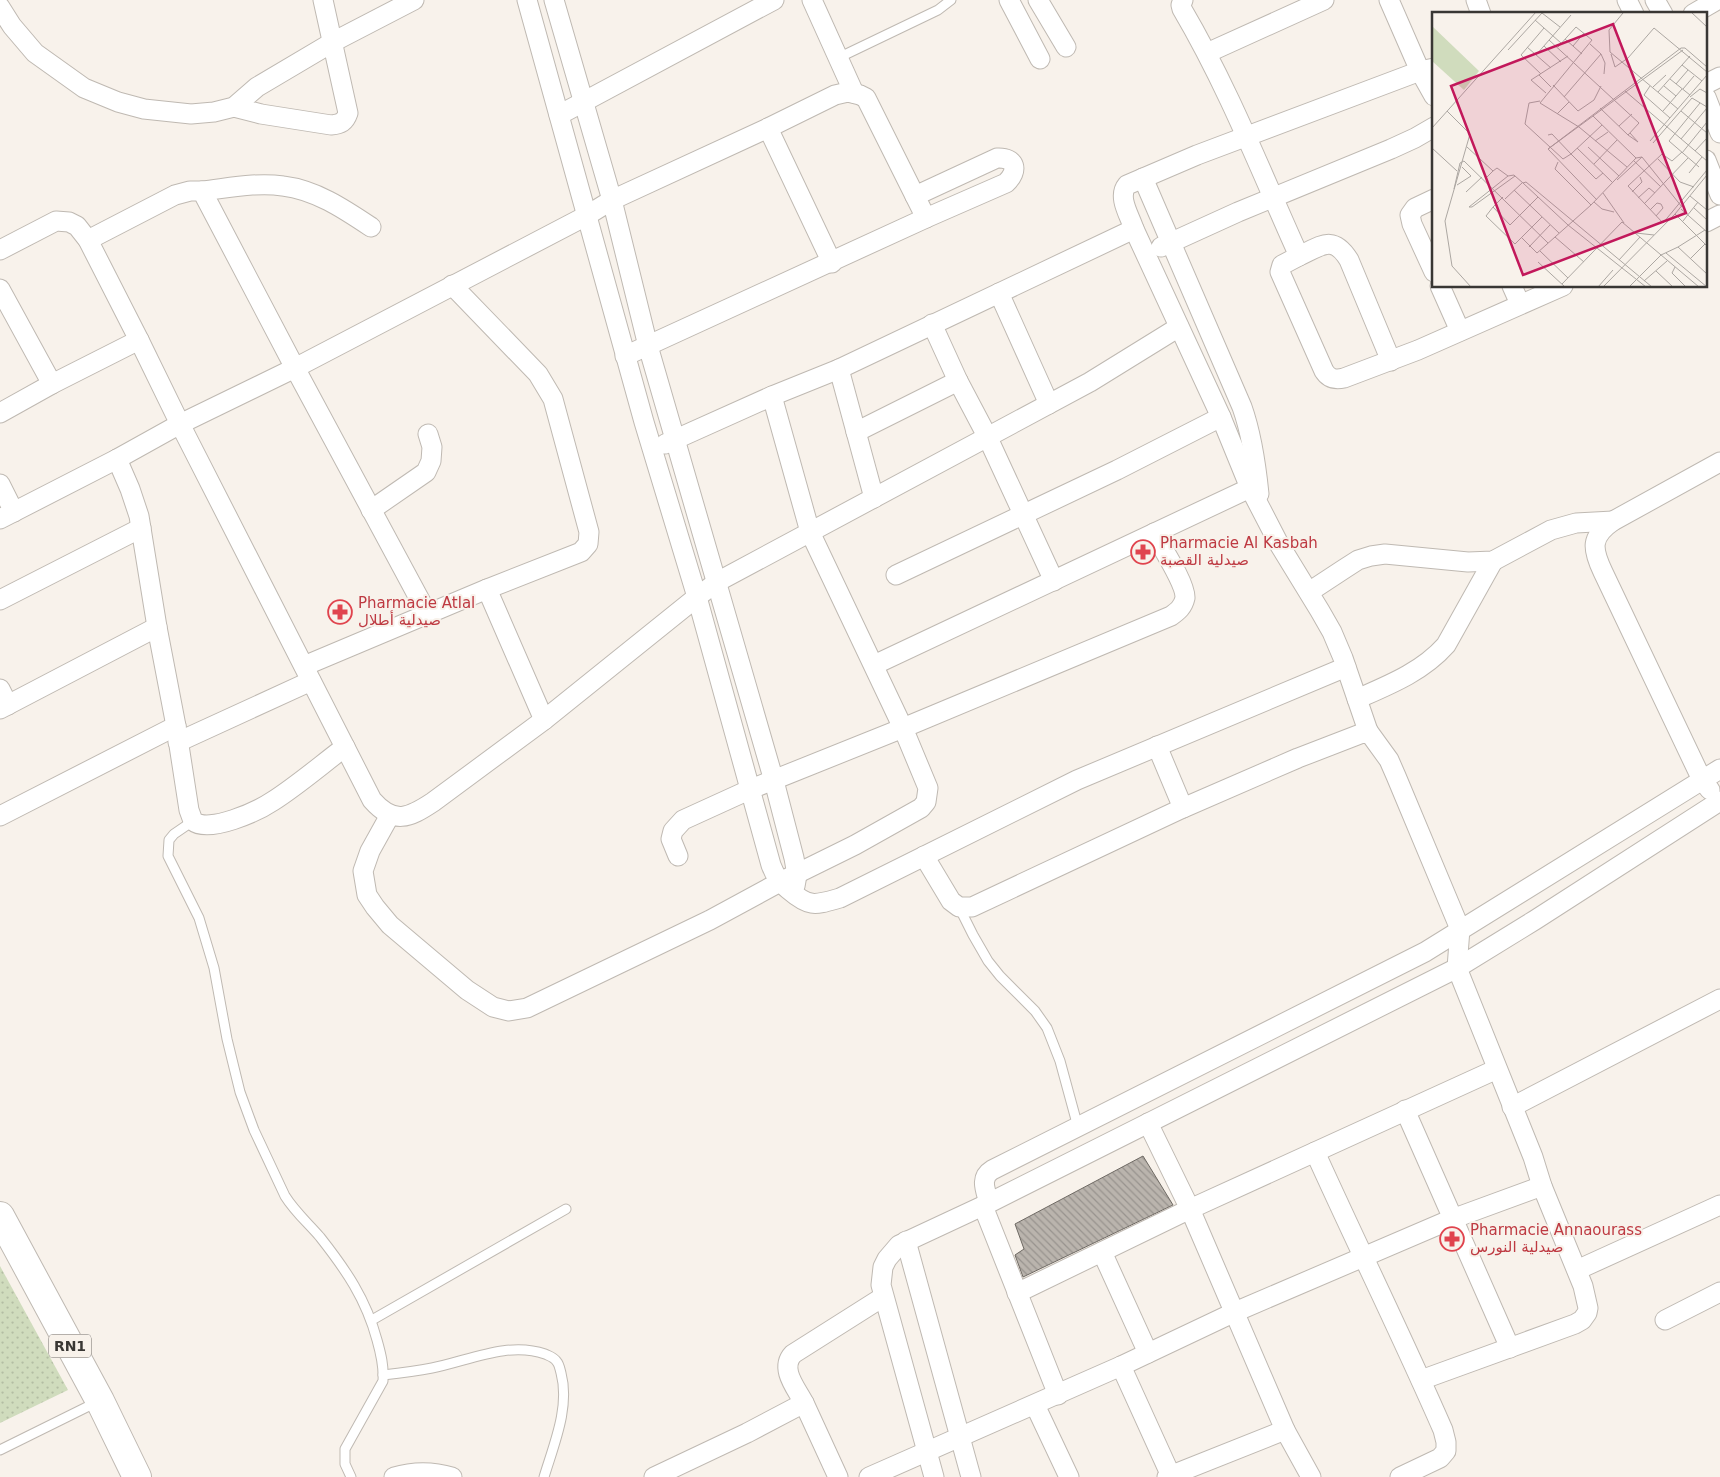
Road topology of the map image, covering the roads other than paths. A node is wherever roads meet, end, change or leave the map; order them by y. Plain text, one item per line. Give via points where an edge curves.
1 (323, 0) edge
2 (414, 0) edge
3 (527, 0) edge
4 (554, 0) edge
5 (774, 0) edge
6 (812, 0) edge
7 (951, 0) edge
8 (1038, 0) edge
9 (1183, 0) edge
10 (1324, 0) edge
11 (1389, 0) edge
12 (1476, 0) edge
13 (1627, 0) edge
14 (1717, 0) edge
15 (1012, 1) edge
16 (0, 7) edge
17 (1480, 12) edge
18 (1633, 12) edge
19 (1696, 12) edge
20 (333, 42) junction
21 (1066, 47) dead end
22 (1208, 53) junction
23 (838, 58) junction
24 (1040, 59) dead end
25 (1427, 69) edge
26 (1720, 77) edge
27 (1708, 83) edge
28 (1432, 88) edge
29 (854, 93) junction
30 (1708, 102) edge
31 (584, 103) junction
32 (234, 107) junction
33 (559, 115) junction
34 (768, 128) junction
35 (1432, 128) edge
36 (1720, 133) edge
37 (1247, 136) junction
38 (1708, 165) edge
39 (1143, 178) junction
40 (202, 191) junction
41 (1720, 195) edge
42 (915, 196) junction
43 (1273, 198) junction
44 (612, 200) junction
45 (1432, 200) edge
46 (1720, 215) edge
47 (586, 216) junction
48 (926, 218) junction
49 (1708, 221) edge
50 (371, 226) dead end
51 (1134, 228) junction
52 (88, 240) junction
53 (1170, 242) junction
54 (0, 250) edge
55 (1146, 255) junction
56 (1298, 256) junction
57 (832, 263) junction
58 (1432, 268) edge
59 (452, 285) junction
60 (1441, 288) edge
61 (1513, 288) edge
62 (1558, 288) edge
63 (0, 289) edge
64 (999, 293) junction
65 (1520, 304) junction
66 (932, 324) junction
67 (1179, 327) junction
68 (1460, 331) junction
69 (139, 340) junction
70 (648, 346) junction
71 (625, 356) junction
72 (1391, 360) junction
73 (294, 368) junction
74 (839, 369) junction
75 (958, 382) junction
76 (52, 384) junction
77 (772, 396) junction
78 (1048, 404) junction
79 (0, 413) edge
80 (1221, 417) junction
81 (180, 424) junction
82 (856, 432) junction
83 (428, 434) dead end
84 (987, 436) junction
85 (675, 440) junction
86 (652, 449) junction
87 (117, 459) junction
88 (1720, 462) edge
89 (0, 484) edge
90 (1250, 488) junction
91 (874, 498) junction
92 (1260, 505) junction
93 (371, 510) junction
94 (1024, 514) junction
95 (7, 515) edge
96 (1612, 521) junction
97 (141, 528) junction
98 (810, 532) junction
99 (1154, 533) junction
100 (1493, 562) junction
101 (896, 575) dead end
102 (1054, 581) junction
103 (717, 582) junction
104 (487, 589) junction
105 (1309, 592) junction
106 (697, 597) junction
107 (0, 600) edge
108 (428, 615) junction
109 (156, 626) junction
110 (874, 666) junction
111 (1346, 667) junction
112 (307, 674) junction
113 (1357, 699) junction
114 (3, 701) edge
115 (544, 720) junction
116 (903, 728) junction
117 (1368, 731) junction
118 (177, 734) junction
119 (1157, 746) junction
120 (345, 747) junction
121 (1720, 769) edge
122 (1702, 780) junction
123 (774, 781) junction
124 (751, 789) junction
125 (1720, 802) edge
126 (1183, 808) junction
127 (390, 815) junction
128 (0, 816) edge
129 (194, 821) junction
130 (678, 856) dead end
131 (924, 856) junction
132 (788, 878) junction
133 (959, 907) junction
134 (1460, 928) junction
135 (1456, 968) junction
136 (1720, 999) edge
137 (1497, 1069) junction
138 (1512, 1107) junction
139 (1405, 1110) junction
140 (1148, 1123) junction
141 (1078, 1127) junction
142 (1089, 1152) junction
143 (1315, 1152) junction
144 (1542, 1186) junction
145 (986, 1205) junction
146 (1720, 1205) edge
147 (566, 1209) dead end
148 (1190, 1209) junction
149 (0, 1216) edge
150 (1452, 1219) junction
151 (906, 1241) junction
152 (1102, 1252) junction
153 (1363, 1258) junction
154 (1577, 1270) junction
155 (1720, 1292) edge
156 (1017, 1293) junction
157 (883, 1296) junction
158 (1235, 1312) junction
159 (372, 1320) junction
160 (1665, 1320) dead end
161 (1510, 1348) junction
162 (1148, 1353) junction
163 (1121, 1366) junction
164 (383, 1375) junction
165 (1421, 1380) junction
166 (1058, 1394) junction
167 (100, 1401) junction
168 (804, 1403) junction
169 (1035, 1405) junction
170 (1285, 1430) junction
171 (960, 1438) junction
172 (0, 1450) edge
173 (927, 1451) junction
174 (1169, 1476) edge
175 (137, 1477) edge
176 (351, 1477) edge
177 (394, 1477) edge
178 (452, 1477) edge
179 (544, 1477) edge
180 (654, 1477) edge
181 (838, 1477) edge
182 (869, 1477) edge
183 (934, 1477) edge
184 (971, 1477) edge
185 (1069, 1477) edge
186 (1311, 1477) edge
187 (1400, 1477) edge

1 - 20 street
2 - 20 street
3 - 33 street
4 - 31 street
5 - 31 street
6 - 23 street
7 - 23 lane via 938,10
8 - 21 street
9 - 22 street via 1182,9
10 - 22 street
11 - 25 street
12 - 17 street
13 - 18 street
14 - 19 street
15 - 24 street
16 - 32 street via 36,53 84,88 118,102 169,113 214,112
20 - 32 street via 257,87
20 - 32 street via 348,113 344,122 331,125
22 - 37 street
23 - 29 street
25 - 28 street
25 - 37 street
26 - 27 street
29 - 34 street via 835,95
29 - 42 street via 866,98
30 - 36 street
31 - 33 street
31 - 44 street
33 - 47 street
34 - 44 street
34 - 57 street
35 - 43 street via 1407,142
37 - 39 street
37 - 43 street
38 - 41 street
39 - 51 street via 1127,185 1122,197
39 - 53 street
40 - 50 street via 284,186 331,202
40 - 52 street via 175,195
40 - 73 street
42 - 48 street
42 - 48 street via 996,158 1009,160 1013,165 1013,177 1006,184
43 - 53 street
43 - 56 street
44 - 47 street
44 - 70 street
45 - 58 street via 1415,208 1410,215
46 - 49 street
47 - 59 street
47 - 71 street
48 - 57 street
51 - 55 street
51 - 64 street
52 - 54 street via 77,226 56,221
52 - 69 street
53 - 55 street
53 - 92 street via 1245,416 1256,464
55 - 67 street
56 - 72 street via 1328,243 1344,252
56 - 72 street via 1282,265 1280,272 1327,375 1338,380
57 - 70 street
59 - 73 street
59 - 104 street via 548,388 589,532 588,544 581,552
60 - 68 street
61 - 65 street
62 - 65 street
63 - 76 street
64 - 66 street
64 - 78 street
65 - 68 street
66 - 74 street
66 - 75 street
67 - 78 street
67 - 80 street
68 - 72 street
69 - 76 street
69 - 81 street
70 - 71 street
70 - 85 street
71 - 86 street
73 - 81 street
73 - 93 street
74 - 77 street
74 - 82 street
75 - 82 street
75 - 84 street
76 - 79 street
77 - 85 street
77 - 98 street
78 - 84 street
80 - 90 street
80 - 94 street
81 - 87 street
81 - 112 street
82 - 91 street
83 - 93 street via 432,461 426,472
84 - 91 street
84 - 94 street
85 - 86 street
85 - 103 street
86 - 106 street
87 - 95 street
87 - 97 street via 133,496
88 - 96 street
89 - 95 street
90 - 92 street
90 - 99 street
91 - 98 street
92 - 105 street via 1279,544
93 - 108 street
94 - 101 street
94 - 102 street
96 - 100 street via 1576,523 1558,528
96 - 122 street via 1597,535 1596,557
97 - 107 street
97 - 109 street
98 - 103 street
98 - 110 street
99 - 102 street
99 - 116 street via 1182,584 1185,599 1179,610
100 - 105 street via 1385,554 1371,556 1358,560
100 - 113 street via 1446,645 1436,656 1398,681
102 - 110 street
103 - 106 street
103 - 123 street
104 - 108 street
104 - 115 street
105 - 111 street via 1332,632
106 - 115 street
106 - 124 street
108 - 112 street
109 - 114 street
109 - 118 street
110 - 116 street
111 - 113 street
111 - 119 street
112 - 118 street
112 - 120 street
113 - 117 street
115 - 127 street via 417,813 403,817
116 - 123 street
116 - 132 street via 926,781 926,802 913,813
117 - 126 street
117 - 134 street via 1389,760
118 - 128 street
118 - 129 street via 189,810
119 - 126 street
119 - 131 street via 1077,780
120 - 127 street via 372,800
120 - 129 street via 254,812 210,825
121 - 122 street
122 - 125 street
122 - 134 street
123 - 124 street
123 - 132 street via 794,858
124 - 130 street via 683,820 673,831 672,839
124 - 132 street via 771,865
125 - 135 street
126 - 133 street via 972,907
127 - 132 street via 363,871 367,895 374,907 390,925 467,990 493,1007 509,1011 527,1008 710,920
129 - 159 lane via 174,834 168,856 193,906 208,948 246,1109 285,1196 351,1279
131 - 132 street via 840,898 825,902 804,902 794,894
131 - 133 street via 951,901
133 - 141 lane via 988,961 1047,1028 1060,1061
134 - 135 street
134 - 141 street via 1425,952
135 - 137 street
135 - 140 street
136 - 138 street
137 - 138 street
137 - 139 street
138 - 144 street
139 - 143 street
139 - 150 street
140 - 142 street
140 - 148 street
141 - 142 street
141 - 145 street via 987,1174 984,1182
142 - 145 street
143 - 148 street
143 - 153 street
144 - 150 street
144 - 154 street
145 - 151 street
145 - 156 street
146 - 154 street
147 - 159 lane
148 - 152 street
148 - 158 street
149 - 167 main road, RN1
150 - 153 street
150 - 161 street
151 - 157 street via 892,1252 883,1267
151 - 171 street
152 - 156 street
152 - 162 street
153 - 158 street
153 - 165 street
154 - 161 street via 1588,1308 1585,1317 1575,1324
155 - 160 street
156 - 166 street
157 - 168 street via 788,1359 787,1371
157 - 173 street
158 - 162 street
158 - 170 street
159 - 164 lane
161 - 165 street
162 - 163 street
163 - 166 street
163 - 174 street
164 - 176 lane via 379,1390 345,1449 345,1464
164 - 179 lane via 434,1368 515,1350 534,1350 552,1357 558,1362 563,1382 563,1405
165 - 187 street via 1443,1430 1446,1451 1435,1461
166 - 169 street
167 - 172 lane
167 - 175 main road, RN1
168 - 180 street
168 - 181 street
169 - 171 street
169 - 185 street
170 - 174 street
170 - 186 street
171 - 173 street
171 - 184 street
173 - 182 street
173 - 183 street
177 - 178 street via 419,1472 436,1472

